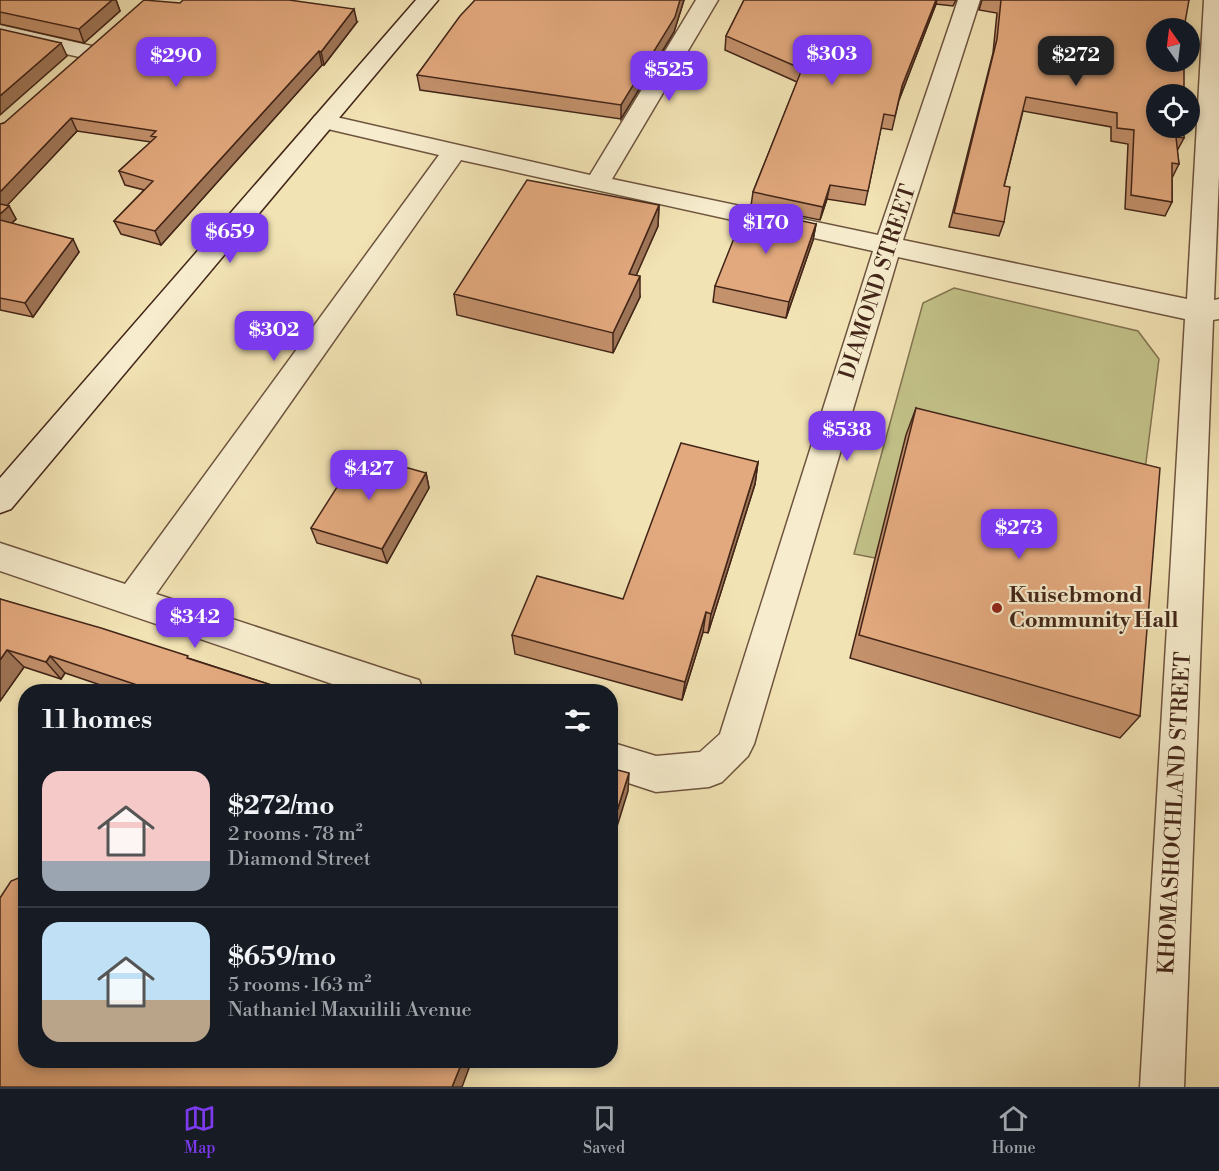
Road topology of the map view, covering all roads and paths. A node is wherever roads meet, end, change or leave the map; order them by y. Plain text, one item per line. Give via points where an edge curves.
1 (428, 0) edge
2 (707, 0) edge
3 (969, 0) edge
4 (1215, 0) edge
5 (0, 32) edge
6 (106, 37) edge
7 (88, 52) junction
8 (71, 68) edge
9 (323, 121) junction
10 (455, 151) junction
11 (597, 184) junction
12 (888, 246) junction
13 (1209, 311) edge
14 (0, 500) edge
15 (0, 557) edge
16 (132, 601) junction
17 (382, 684) edge
18 (618, 762) edge
19 (1161, 1087) edge

1 - 9 street
2 - 11 street
3 - 12 street, DIAMOND STREET
4 - 13 street, KHOMASHOCHLAND STREET
5 - 7 street
6 - 7 street
7 - 8 street
9 - 10 street
9 - 14 street
10 - 11 street
10 - 16 street
11 - 12 street
12 - 13 street
12 - 18 street, DIAMOND STREET via 735,744 709,770 656,774
13 - 19 street, KHOMASHOCHLAND STREET
15 - 16 street
16 - 17 street

